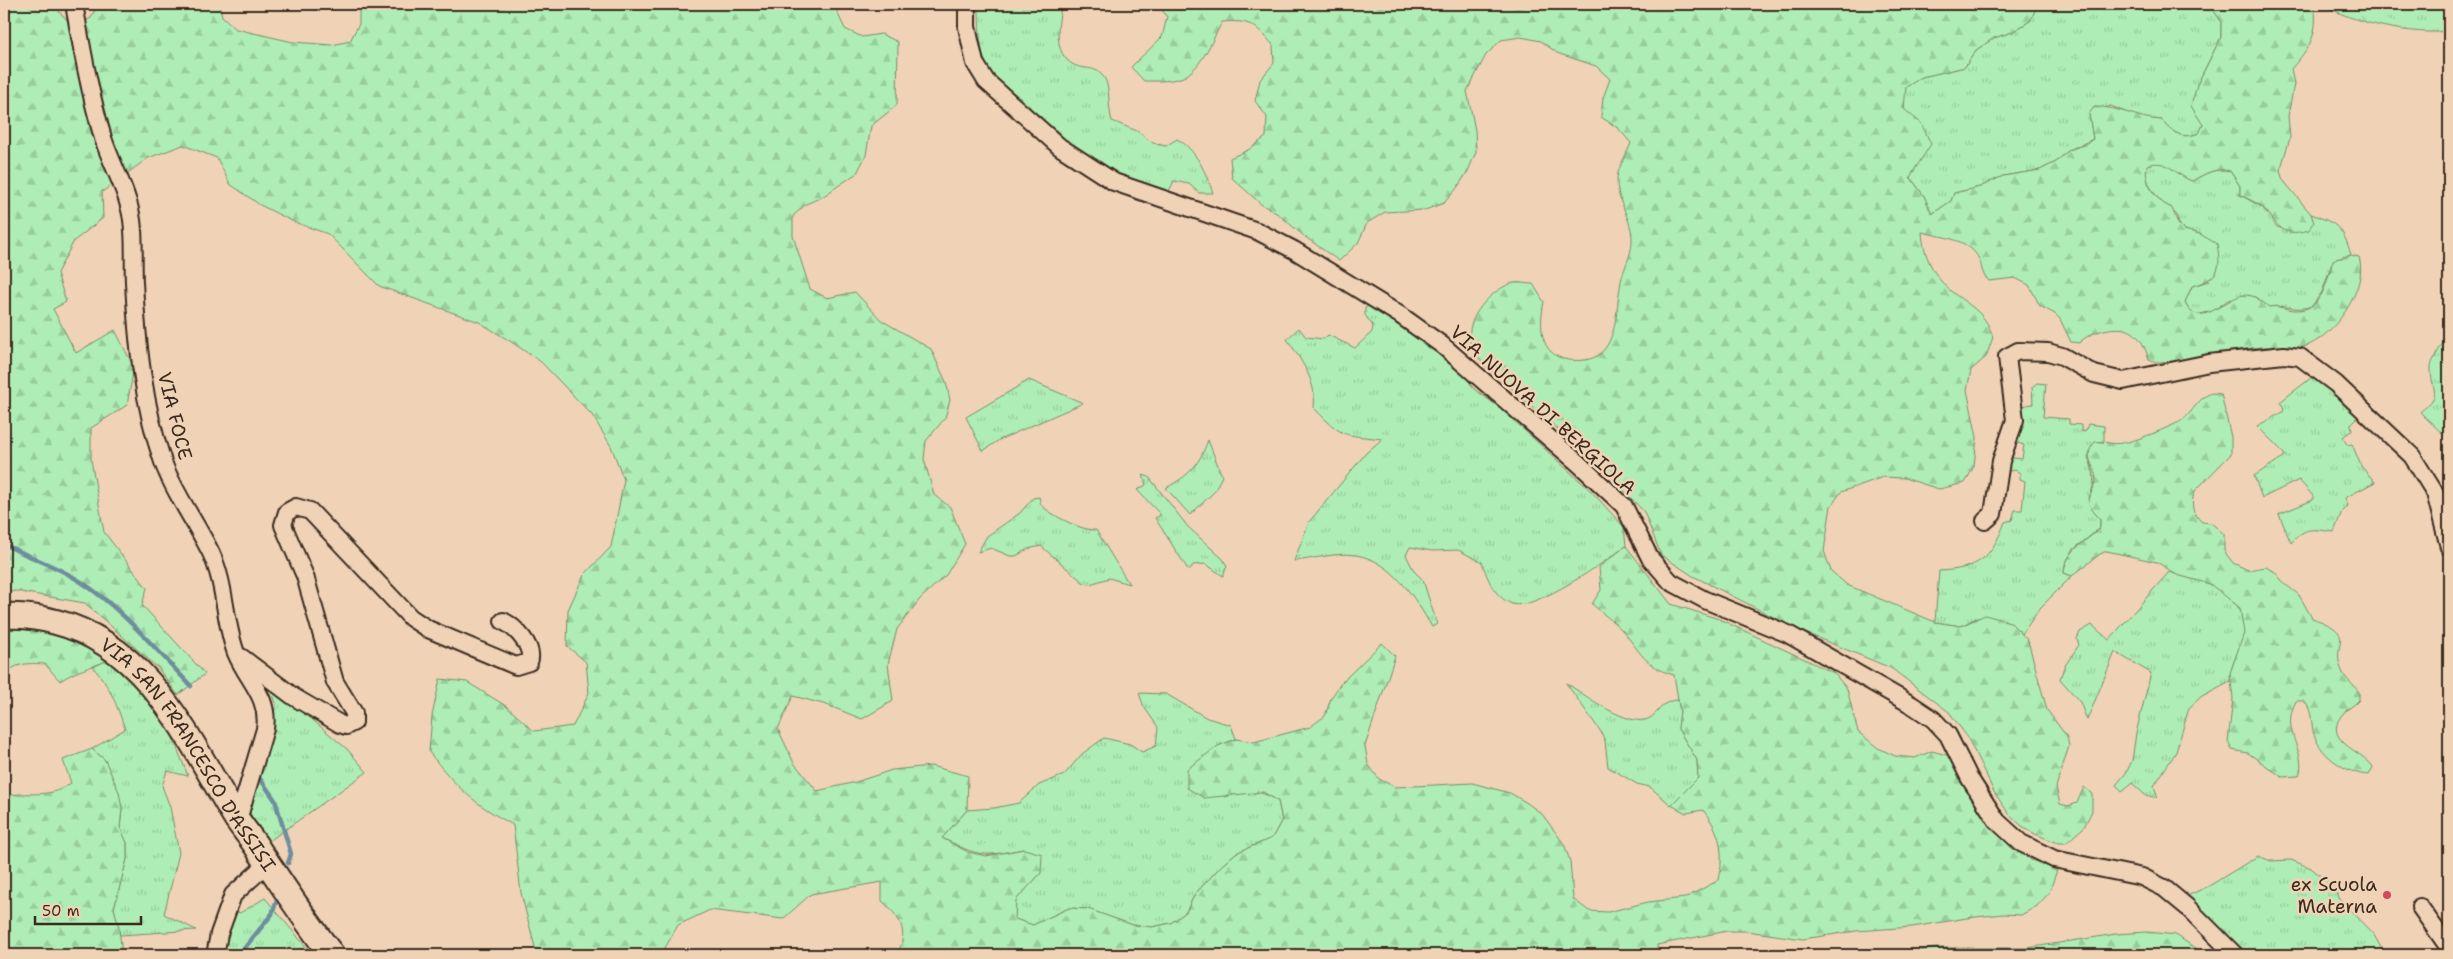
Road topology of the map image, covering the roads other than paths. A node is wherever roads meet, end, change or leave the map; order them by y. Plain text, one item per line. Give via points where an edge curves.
1 (74, 4) edge
2 (967, 4) edge
3 (1985, 521) dead end
4 (2449, 547) edge
5 (4, 616) edge
6 (503, 621) dead end
7 (237, 655) junction
8 (238, 820) junction
9 (268, 863) junction
10 (2420, 907) dead end
11 (2449, 948) edge
12 (215, 955) edge
13 (332, 955) edge
14 (2235, 955) edge

1 - 7 street, VIA FOCE via 91,96 104,141 124,187 132,219 136,316 154,433 183,506 211,554 222,585 229,632
2 - 14 street, VIA NUOVA DI BERGIOLA via 975,62 986,82 1060,147 1114,182 1257,231 1400,315 1442,345 1624,506 1650,558 1670,582 1788,634 1912,705 1933,719 1948,735 1970,779 1997,821 2021,843 2054,859 2142,878 2164,888
3 - 4 street via 1992,514 2001,461 2014,420 2007,357 2018,351 2062,356 2094,374 2123,381 2209,363 2284,355 2300,356 2307,361 2412,456 2435,493
5 - 8 main road, VIA SAN FRANCESCO D'ASSISI via 34,616 69,625 96,638 137,667 158,691
6 - 7 street via 512,626 530,649 529,662 516,666 428,629 411,618 310,511 296,507 287,512 283,526 305,576 335,682 354,713 354,722 346,726 340,724 294,697
7 - 8 street, VIA FOCE via 267,715
8 - 9 main road, VIA SAN FRANCESCO D'ASSISI
9 - 12 street via 233,895
9 - 13 main road, VIA SAN FRANCESCO D'ASSISI via 310,928
10 - 11 street

